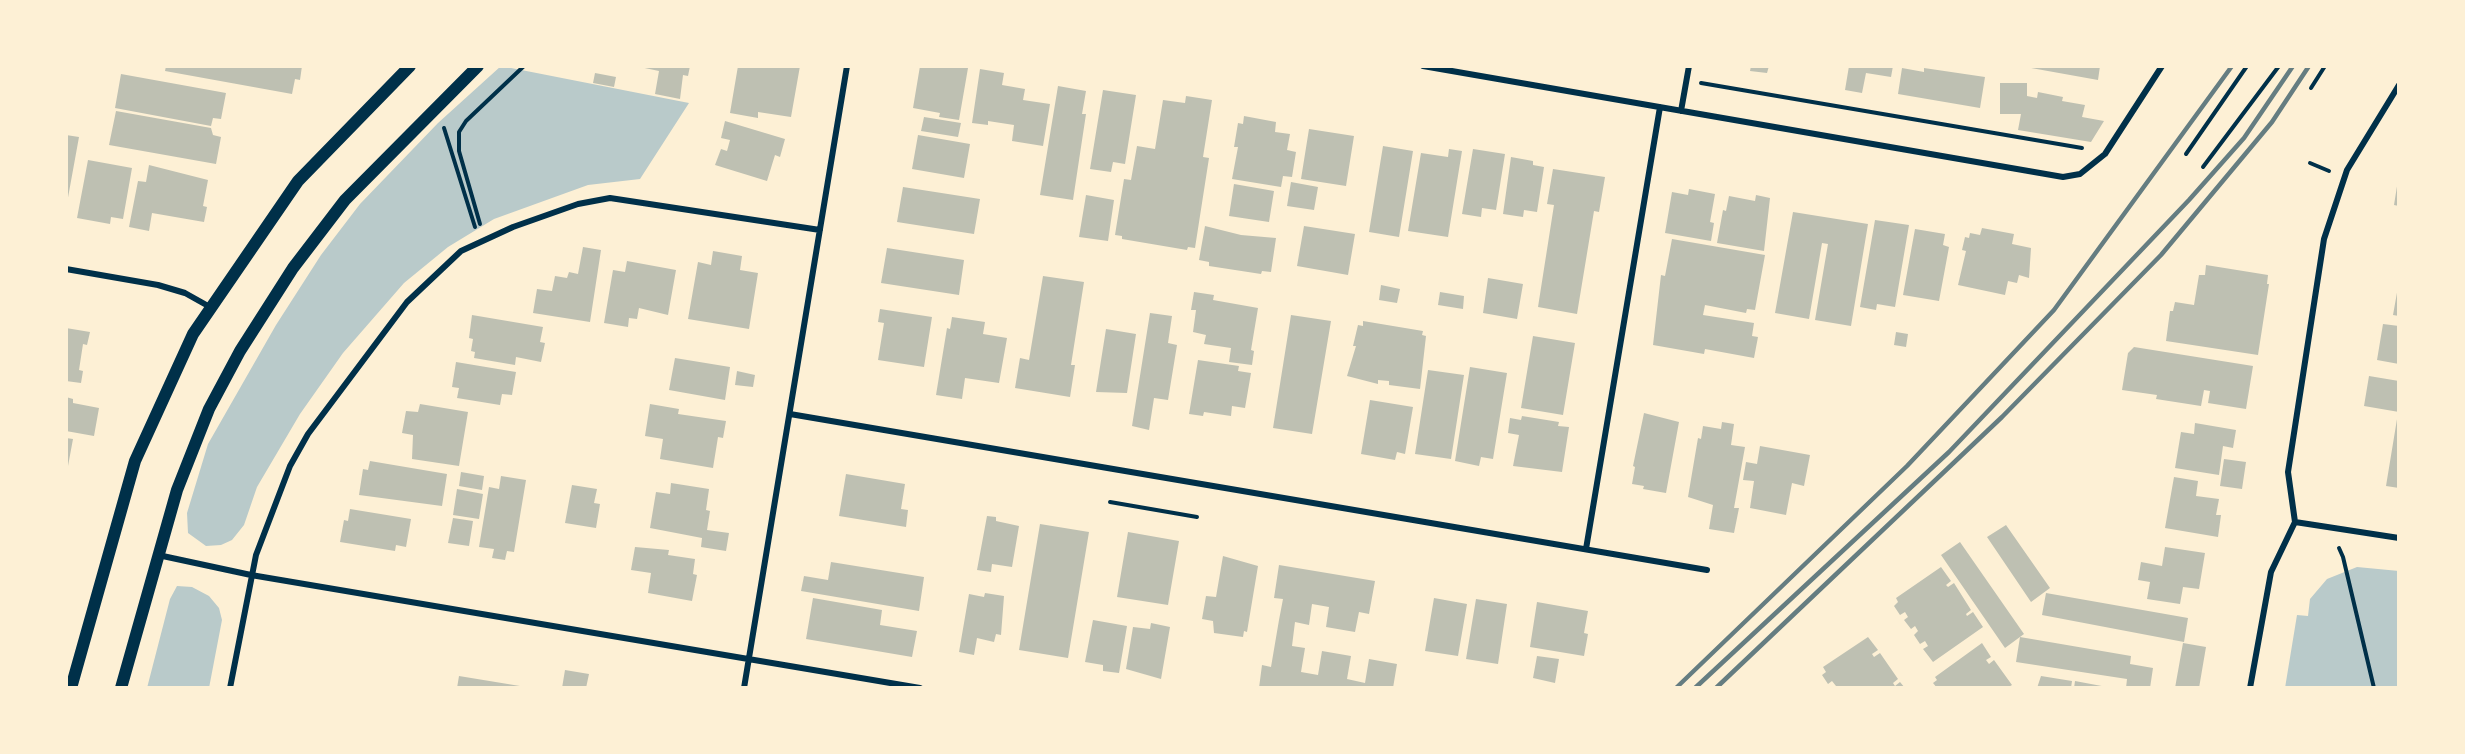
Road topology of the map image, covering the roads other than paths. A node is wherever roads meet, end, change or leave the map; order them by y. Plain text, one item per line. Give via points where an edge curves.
1 (410, 66) edge
2 (478, 66) edge
3 (847, 66) edge
4 (1423, 66) edge
5 (1689, 66) edge
6 (2162, 66) edge
7 (2398, 88) edge
8 (1660, 107) junction
9 (1681, 111) junction
10 (820, 230) junction
11 (66, 269) edge
12 (210, 307) junction
13 (790, 414) junction
14 (2295, 522) junction
15 (2399, 538) edge
16 (1586, 549) junction
17 (157, 555) junction
18 (1707, 570) dead end
19 (251, 575) junction
20 (749, 659) junction
21 (70, 685) edge
22 (121, 688) edge
23 (230, 688) edge
24 (744, 688) edge
25 (920, 688) edge
26 (2250, 688) edge

1 - 12 main road via 298,181
2 - 17 main road via 345,200 293,268 240,351 209,409
3 - 10 street
4 - 8 street
5 - 9 street
6 - 9 street via 2105,154 2080,174 2056,176
7 - 14 street via 2346,170 2324,240 2288,472
8 - 9 street
8 - 16 street
10 - 13 street
10 - 19 street via 610,198 578,204 524,223 461,251 407,302 308,434 267,522
11 - 12 street via 158,285 185,293
12 - 21 main road via 172,378 135,461
13 - 16 street
13 - 20 street
14 - 15 street
14 - 26 street via 2271,572
16 - 18 street
17 - 19 street
17 - 22 main road
19 - 20 street
19 - 23 street
20 - 24 street
20 - 25 street

